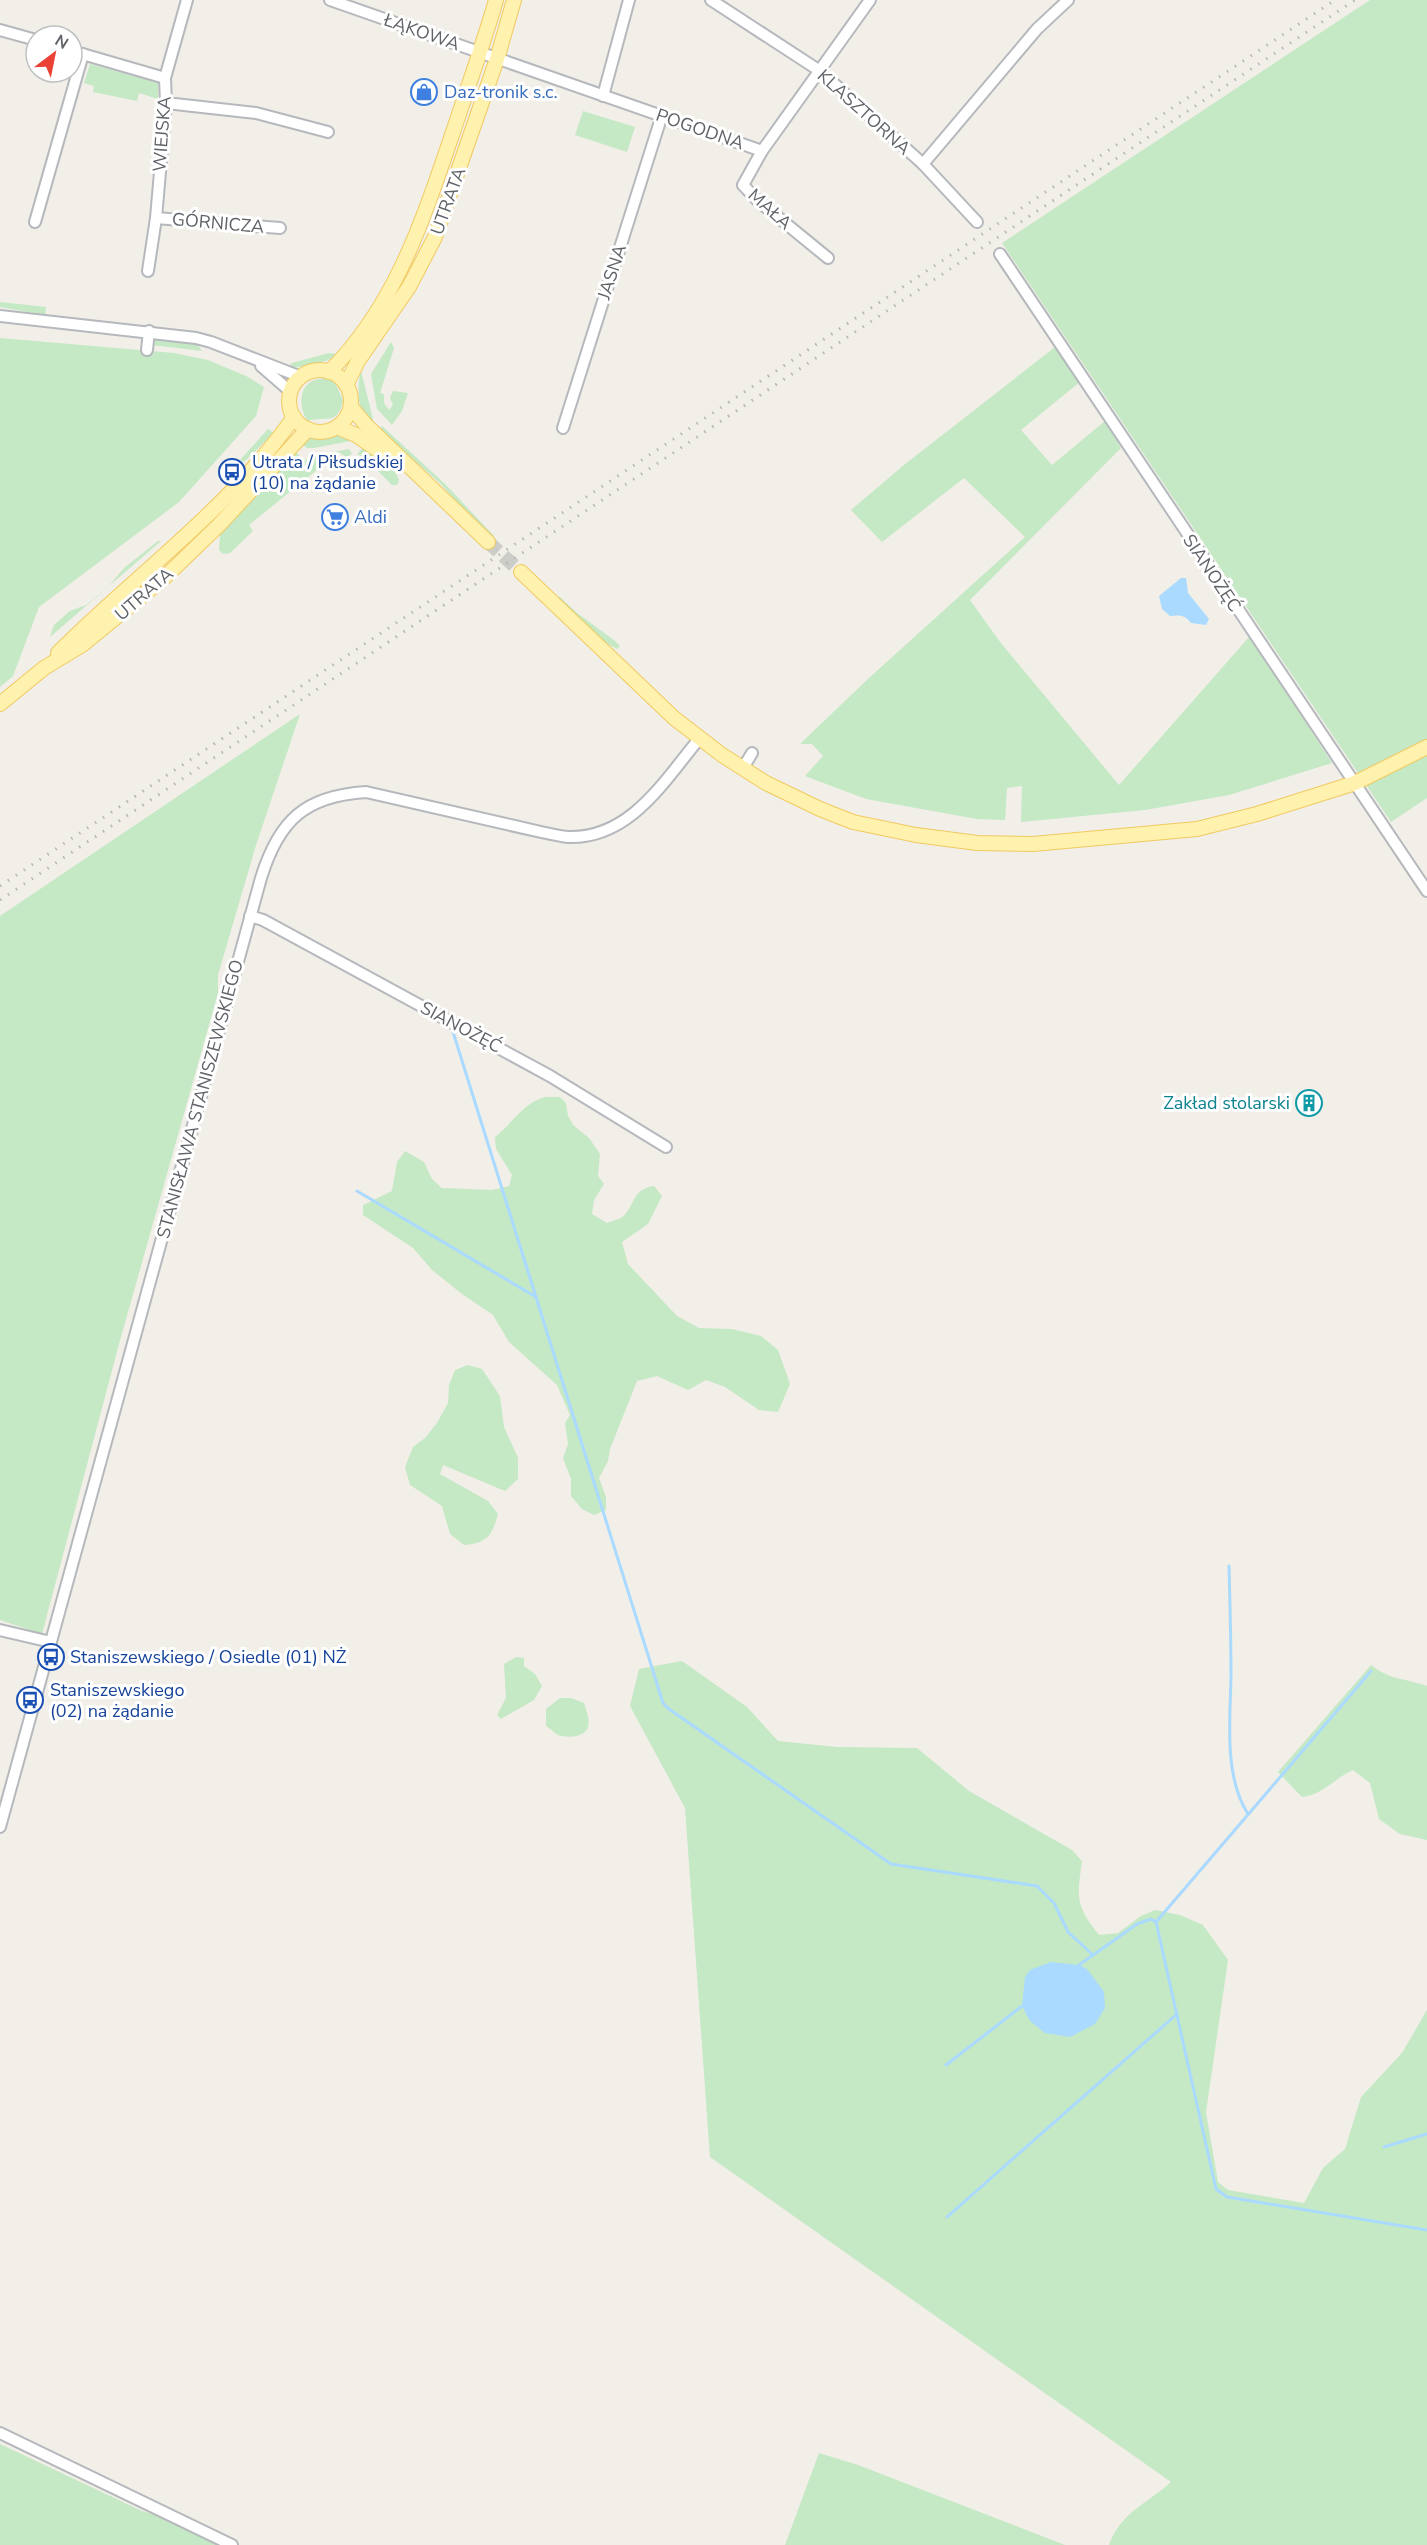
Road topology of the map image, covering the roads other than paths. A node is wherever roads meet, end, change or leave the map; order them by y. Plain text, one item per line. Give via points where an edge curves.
1 (187, 0) edge
2 (330, 0) edge
3 (496, 0) edge
4 (514, 0) edge
5 (629, 0) edge
6 (711, 0) edge
7 (870, 0) edge
8 (1068, 0) edge
9 (0, 30) edge
10 (24, 37) edge
11 (480, 52) junction
12 (84, 54) edge
13 (497, 59) junction
14 (820, 71) junction
15 (165, 78) junction
16 (69, 84) edge
17 (603, 96) junction
18 (166, 104) junction
19 (662, 116) junction
20 (328, 132) dead end
21 (762, 151) junction
22 (923, 164) junction
23 (156, 218) junction
24 (35, 222) dead end
25 (977, 222) dead end
26 (280, 228) dead end
27 (1000, 254) dead end
28 (828, 258) dead end
29 (148, 271) dead end
30 (0, 316) edge
31 (149, 332) junction
32 (147, 350) dead end
33 (254, 360) junction
34 (329, 372) junction
35 (301, 377) junction
36 (346, 385) junction
37 (291, 392) junction
38 (351, 407) junction
39 (294, 417) junction
40 (337, 427) junction
41 (563, 428) dead end
42 (308, 429) junction
43 (440, 496) junction
44 (488, 542) tunnel mouth
45 (521, 572) tunnel mouth
46 (44, 668) junction
47 (0, 704) edge
48 (699, 739) junction
49 (1427, 747) edge
50 (752, 753) dead end
51 (743, 768) junction
52 (1355, 783) junction
53 (1427, 891) edge
54 (250, 916) junction
55 (666, 1147) dead end
56 (0, 1630) edge
57 (51, 1642) junction
58 (0, 1827) edge
59 (0, 2433) edge
60 (232, 2545) edge

1 - 15 street, WIEJSKA
2 - 11 street, ŁĄKOWA
3 - 11 main road, UTRATA
4 - 13 main road, UTRATA
5 - 17 street
6 - 14 street, KLASZTORNA
7 - 14 street, POGODNA
8 - 22 street, KLASZTORNA via 1037,29
9 - 10 street
11 - 13 street, ŁĄKOWA
11 - 34 main road, UTRATA via 411,250 365,329
12 - 15 street
13 - 17 street, POGODNA
13 - 36 main road, UTRATA via 432,244
14 - 21 street, POGODNA
14 - 22 street, KLASZTORNA
15 - 18 street, WIEJSKA
16 - 24 street
17 - 19 street, POGODNA
18 - 20 street via 256,113
18 - 23 street, WIEJSKA
19 - 21 street, POGODNA
19 - 41 street, JASNA
21 - 28 street, MAŁA via 744,185
22 - 25 street
23 - 26 street, GÓRNICZA
23 - 29 street, WIEJSKA
27 - 52 street, SIANOŻĘĆ
30 - 31 street
31 - 32 street
31 - 33 street via 211,342
33 - 35 street
33 - 37 street
34 - 35 main road
34 - 36 main road
35 - 37 main road
36 - 38 main road
37 - 39 main road
38 - 40 main road
38 - 43 main road
39 - 42 main road
39 - 46 main road, UTRATA via 205,519
40 - 42 main road via 324,432
40 - 43 main road via 356,435
42 - 46 main road, UTRATA via 164,578 82,645
43 - 44 main road
45 - 48 main road
46 - 47 main road, UTRATA
48 - 51 main road
48 - 54 street, STANISŁAWA STANISZEWSKIEGO via 625,822 593,835 568,837 541,832 366,792 340,794 317,802 296,816 277,839
49 - 52 main road
50 - 51 street
51 - 52 main road via 790,795 853,822 938,839 1013,844 1197,829
52 - 53 street, SIANOŻĘĆ
54 - 55 street, SIANOŻĘĆ via 550,1076
54 - 57 street, STANISŁAWA STANISZEWSKIEGO
56 - 57 street
57 - 58 street, STANISŁAWA STANISZEWSKIEGO
59 - 60 street

